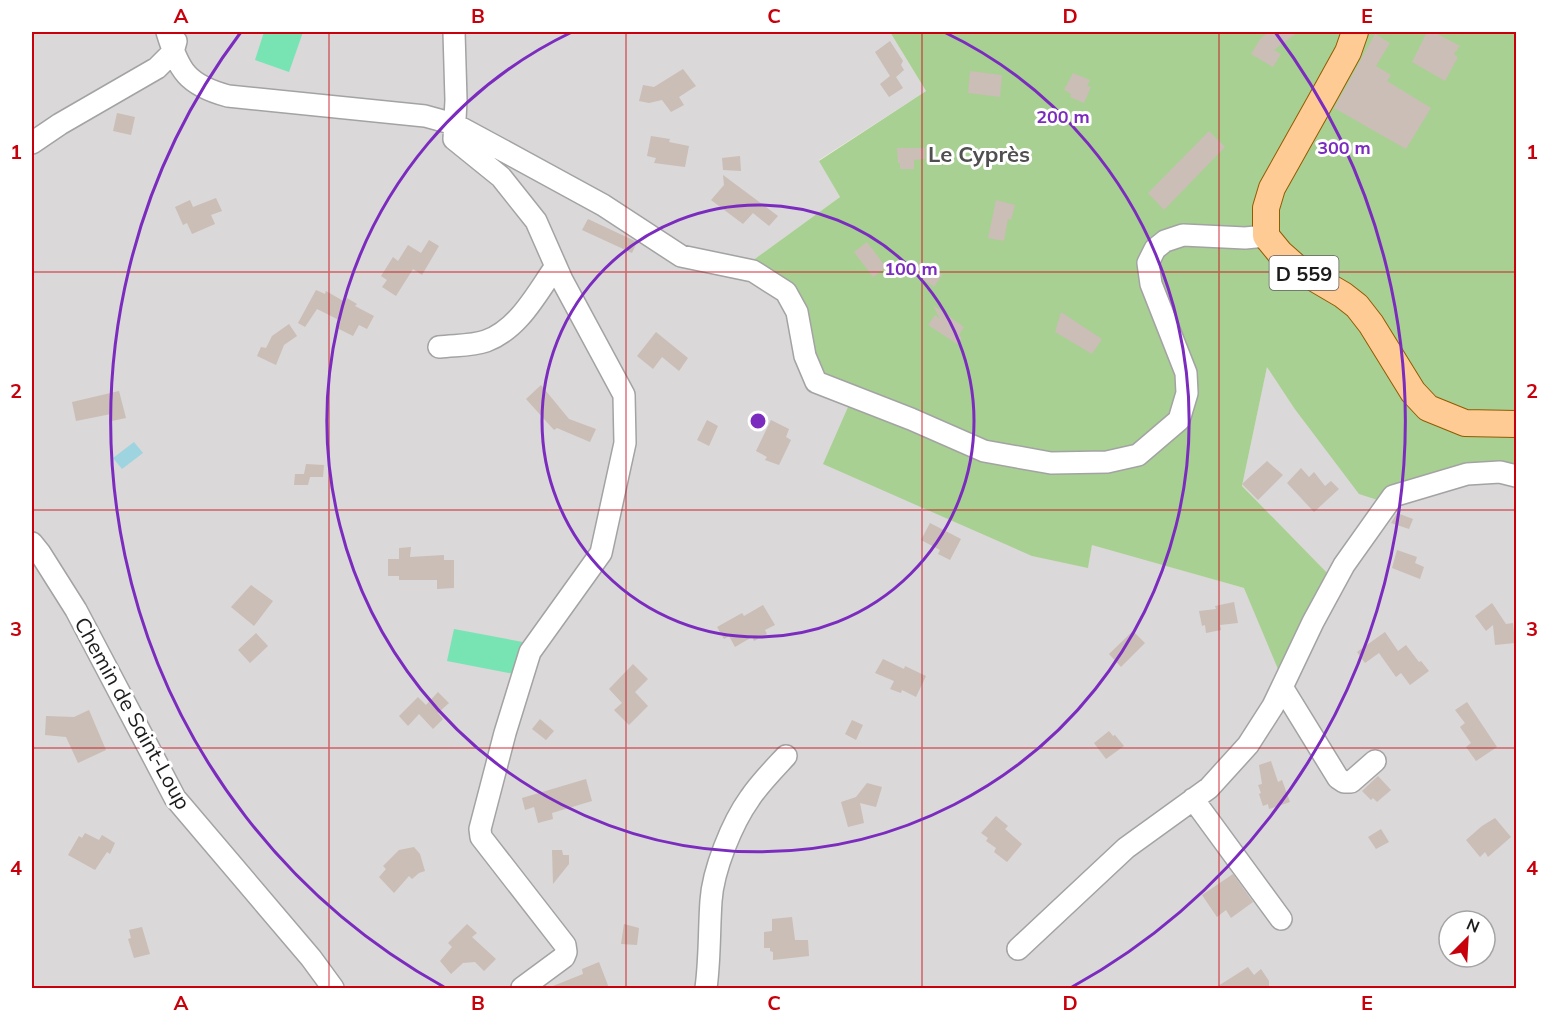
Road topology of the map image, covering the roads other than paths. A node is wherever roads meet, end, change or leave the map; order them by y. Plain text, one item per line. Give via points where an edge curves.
1 (167, 32) edge
2 (178, 32) edge
3 (454, 32) edge
4 (1355, 32) edge
5 (173, 52) junction
6 (473, 84) dead end
7 (456, 100) junction
8 (454, 124) junction
9 (32, 143) edge
10 (1266, 236) junction
11 (556, 266) junction
12 (439, 347) dead end
13 (1516, 424) edge
14 (1516, 476) edge
15 (32, 543) edge
16 (1282, 687) junction
17 (786, 756) dead end
18 (1375, 761) dead end
19 (1193, 799) junction
20 (1281, 920) dead end
21 (1018, 949) dead end
22 (333, 988) edge
23 (522, 988) edge
24 (706, 988) edge

1 - 5 street
2 - 5 street
3 - 7 street
4 - 10 main road, D 559 via 1348,52 1272,188 1266,208
5 - 8 street via 183,72 211,91 228,96 425,116
5 - 9 street via 157,68
6 - 7 street
7 - 8 street
8 - 10 street via 603,205 681,256 753,270 786,292 797,312 805,356 816,382 984,451 1051,463 1107,462 1138,455 1179,420 1187,393 1186,373 1151,284 1148,262 1155,249 1184,235
8 - 11 street via 454,139 501,177 536,221
10 - 13 main road, D 559 via 1297,268 1357,306 1413,392 1428,408 1465,423
11 - 12 street via 519,318 503,332 485,342
11 - 23 street via 624,395 625,443 601,553 530,652 480,829 481,837 565,945 564,957
14 - 16 street via 1500,472 1467,474 1393,496 1344,565
15 - 22 street, Chemin de Saint-Loup via 76,610 175,798
16 - 18 street via 1344,783 1351,782
16 - 19 street via 1248,745 1209,788
17 - 24 street via 750,797 720,860 711,899
19 - 20 street
19 - 21 street via 1126,848

